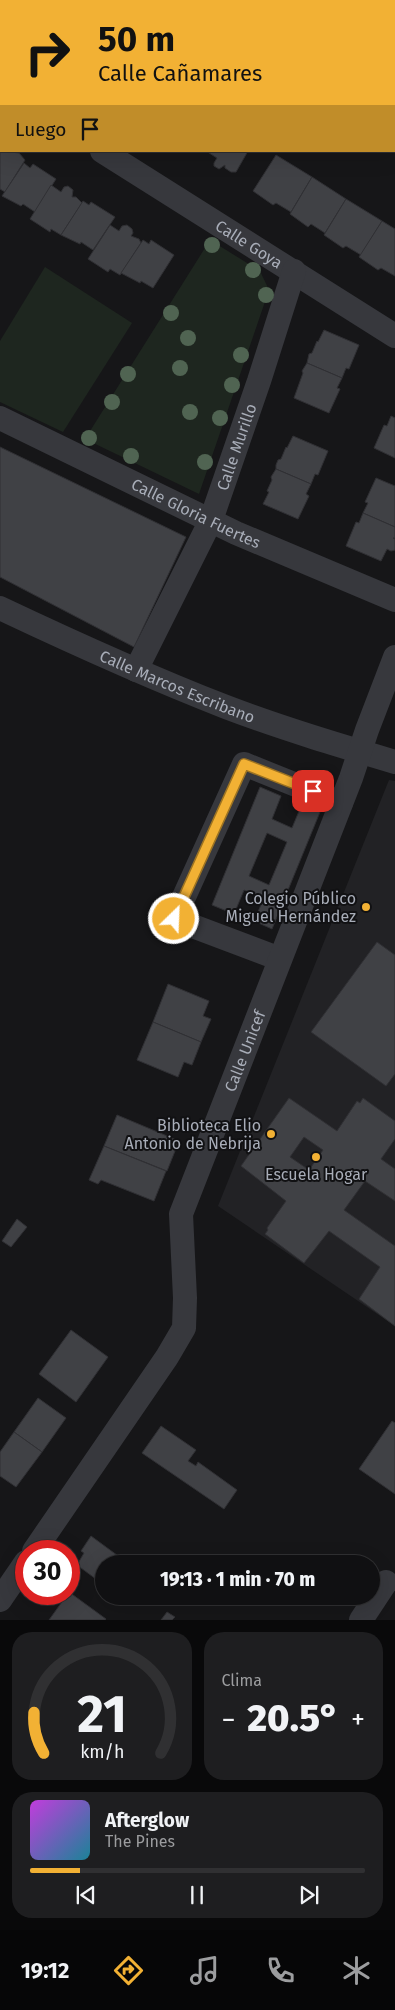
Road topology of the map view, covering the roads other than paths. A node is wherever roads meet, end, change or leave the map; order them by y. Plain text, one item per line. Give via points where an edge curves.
1 (104, 152) edge
2 (294, 271) junction
3 (395, 336) edge
4 (0, 418) edge
5 (211, 520) junction
6 (395, 600) edge
7 (0, 608) edge
8 (395, 658) edge
9 (136, 670) junction
10 (360, 752) junction
11 (395, 762) edge
12 (341, 803) junction
13 (280, 959) junction
14 (42, 1540) edge
15 (15, 1578) edge
16 (386, 1582) dead end
17 (0, 1600) edge
18 (360, 1620) edge

1 - 2 street, Calle Goya
2 - 3 street, Calle Goya
2 - 5 street, Calle Murillo
4 - 5 street, Calle Gloria Fuertes
5 - 6 street, Calle Gloria Fuertes
5 - 9 street, Calle Murillo
7 - 9 street, Calle Marcos Escribano
8 - 10 street, Calle Unicef
9 - 10 street, Calle Marcos Escribano via 227,707
10 - 11 street, Calle Marcos Escribano
10 - 12 street, Calle Unicef
12 - 13 street, Calle Unicef
12 - 13 street via 244,764 174,919
13 - 14 street, Calle Unicef via 181,1214 184,1328
15 - 17 street
16 - 18 street

